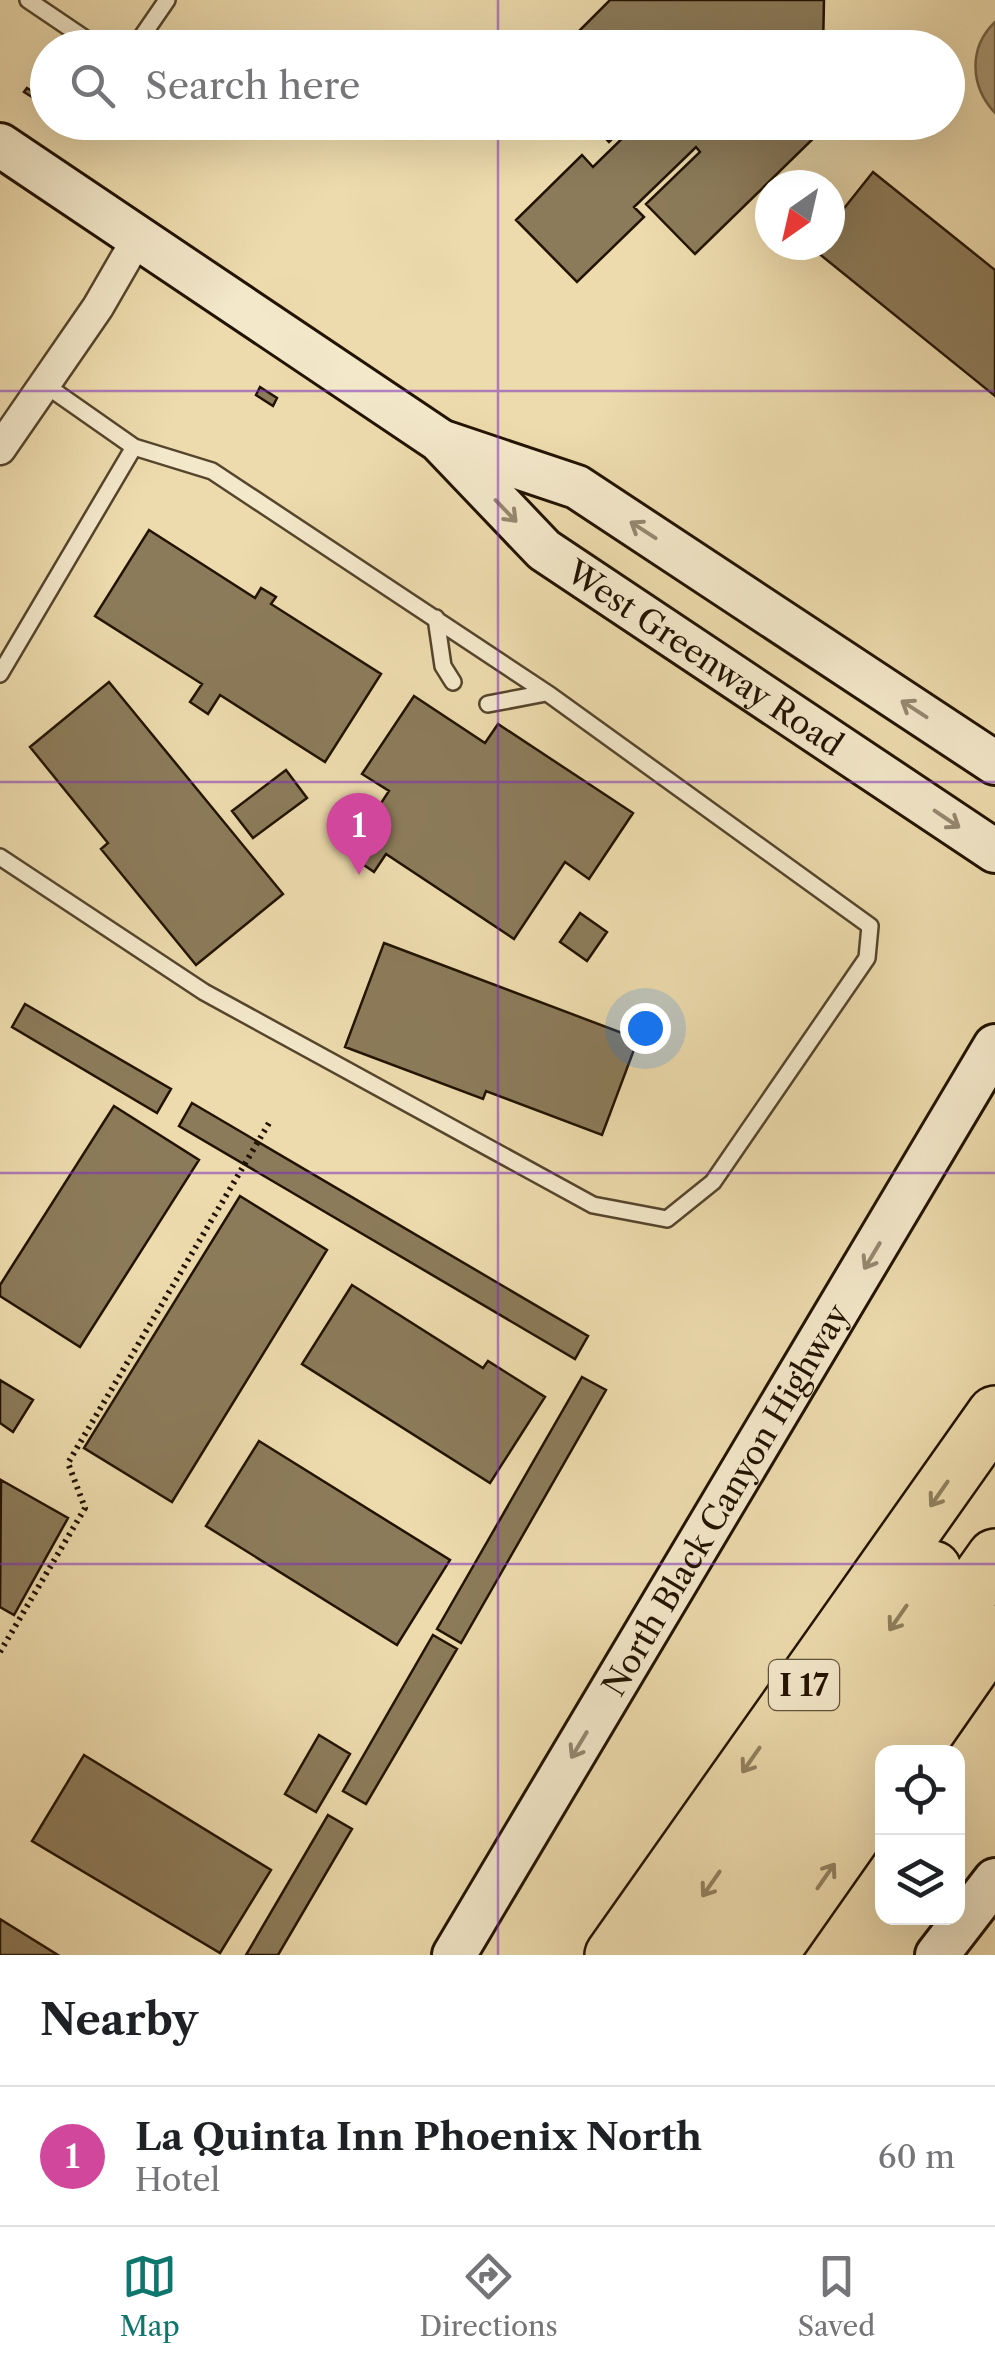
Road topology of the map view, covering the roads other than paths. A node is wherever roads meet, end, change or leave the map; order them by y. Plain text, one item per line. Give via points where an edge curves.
1 (28, 0) edge
2 (167, 0) edge
3 (72, 30) edge
4 (146, 30) edge
5 (0, 145) edge
6 (139, 236) junction
7 (44, 384) junction
8 (438, 440) junction
9 (134, 447) junction
10 (0, 448) edge
11 (436, 618) junction
12 (0, 674) edge
13 (453, 682) dead end
14 (546, 692) junction
15 (488, 704) dead end
16 (995, 763) edge
17 (995, 851) edge
18 (0, 856) edge
19 (995, 1046) edge
20 (995, 1414) edge
21 (995, 1481) edge
22 (995, 1557) edge
23 (995, 1633) edge
24 (917, 1745) edge
25 (875, 1804) edge
26 (995, 1880) edge
27 (454, 1955) edge
28 (613, 1955) edge
29 (661, 1955) edge
30 (713, 1955) edge
31 (769, 1955) edge
32 (937, 1955) edge

1 - 3 lane
2 - 4 lane
5 - 6 main road, West Greenway Road
6 - 7 street
6 - 8 main road, West Greenway Road
7 - 9 lane
7 - 10 street
16 -> 8 main road, West Greenway Road via 577,487
8 -> 17 main road, West Greenway Road via 544,550
9 - 11 lane via 212,471
9 - 12 lane
11 - 13 lane via 443,666
11 - 14 lane
14 - 15 lane
14 - 18 lane via 870,926 867,958 713,1182 667,1219 593,1205 204,992
19 -> 27 main road, North Black Canyon Highway
20 -> 28 highway, I 17
21 -> 29 highway
22 - 30 highway
23 - 24 highway
31 -> 25 highway
26 - 32 main road

